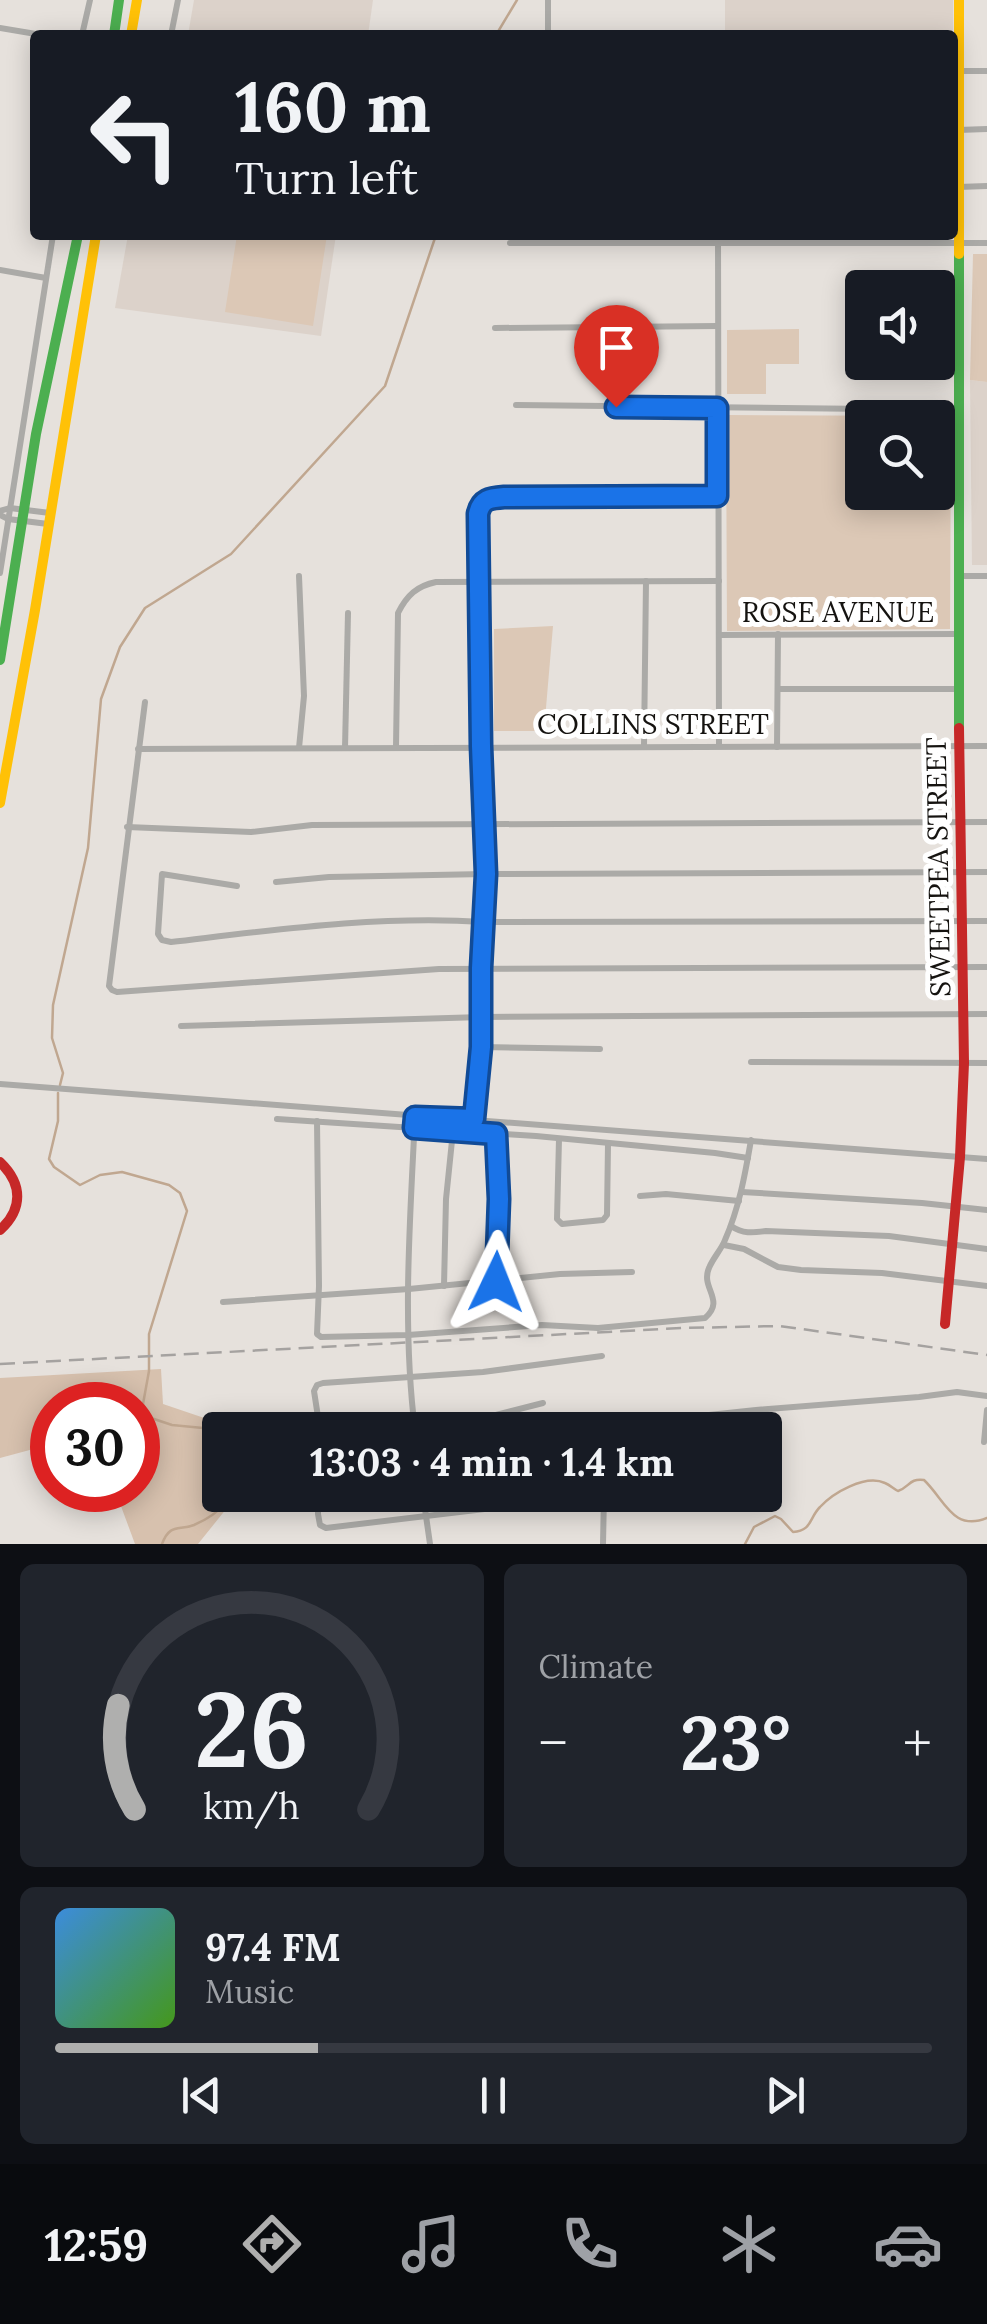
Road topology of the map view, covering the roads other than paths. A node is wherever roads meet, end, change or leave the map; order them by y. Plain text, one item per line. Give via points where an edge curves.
1 (90, 0) edge
2 (120, 0) edge
3 (137, 0) edge
4 (178, 0) edge
5 (548, 0) edge
6 (958, 0) edge
7 (0, 28) edge
8 (83, 30) edge
9 (115, 30) edge
10 (134, 30) edge
11 (172, 30) edge
12 (548, 30) edge
13 (30, 33) edge
14 (958, 71) junction
15 (987, 71) edge
16 (987, 128) edge
17 (958, 130) joint
18 (958, 186) edge
19 (987, 186) edge
20 (53, 240) edge
21 (77, 240) edge
22 (95, 240) edge
23 (578, 240) edge
24 (718, 240) edge
25 (814, 240) edge
26 (958, 240) edge
27 (510, 243) dead end
28 (958, 243) junction
29 (987, 243) edge
30 (0, 270) edge
31 (46, 278) junction
32 (718, 326) junction
33 (495, 328) dead end
34 (516, 406) dead end
35 (717, 408) junction
36 (958, 410) junction
37 (717, 496) junction
38 (10, 508) junction
39 (3, 515) edge
40 (23, 515) junction
41 (49, 519) junction
42 (0, 573) edge
43 (299, 576) dead end
44 (958, 576) junction
45 (987, 576) edge
46 (646, 581) junction
47 (719, 581) junction
48 (480, 583) junction
49 (348, 613) dead end
50 (778, 634) junction
51 (958, 634) junction
52 (719, 635) junction
53 (0, 660) edge
54 (778, 689) junction
55 (958, 689) junction
56 (144, 702) dead end
57 (481, 746) junction
58 (644, 746) junction
59 (718, 746) junction
60 (959, 746) junction
61 (987, 746) edge
62 (396, 747) junction
63 (776, 747) junction
64 (299, 748) junction
65 (345, 748) junction
66 (138, 749) junction
67 (0, 804) edge
68 (960, 822) junction
69 (987, 822) edge
70 (484, 824) junction
71 (128, 826) junction
72 (962, 872) junction
73 (987, 872) edge
74 (486, 874) junction
75 (276, 882) dead end
76 (237, 886) dead end
77 (987, 920) edge
78 (962, 921) junction
79 (484, 922) junction
80 (962, 967) junction
81 (987, 967) edge
82 (481, 968) junction
83 (987, 1014) edge
84 (962, 1015) junction
85 (482, 1017) junction
86 (181, 1026) dead end
87 (481, 1047) junction
88 (600, 1050) dead end
89 (751, 1062) dead end
90 (987, 1063) edge
91 (964, 1064) junction
92 (0, 1084) edge
93 (415, 1117) junction
94 (278, 1119) dead end
95 (474, 1119) junction
96 (316, 1121) junction
97 (414, 1128) junction
98 (453, 1131) junction
99 (496, 1134) junction
100 (559, 1139) junction
101 (751, 1140) junction
102 (608, 1144) junction
103 (960, 1157) junction
104 (748, 1158) junction
105 (987, 1159) edge
106 (0, 1162) edge
107 (742, 1192) junction
108 (640, 1196) dead end
109 (739, 1202) junction
110 (956, 1206) junction
111 (987, 1210) edge
112 (731, 1225) junction
113 (0, 1230) edge
114 (952, 1243) junction
115 (724, 1245) junction
116 (987, 1249) edge
117 (632, 1272) dead end
118 (949, 1280) junction
119 (496, 1282) junction
120 (444, 1286) junction
121 (987, 1286) edge
122 (409, 1289) junction
123 (318, 1295) junction
124 (223, 1302) dead end
125 (945, 1324) dead end
126 (408, 1335) junction
127 (602, 1356) dead end
128 (410, 1376) junction
129 (987, 1396) edge
130 (543, 1403) dead end
131 (987, 1410) edge
132 (317, 1412) edge
133 (413, 1412) edge
134 (508, 1412) edge
135 (737, 1412) edge
136 (984, 1442) dead end
137 (318, 1512) edge
138 (425, 1512) edge
139 (465, 1512) edge
140 (602, 1512) edge
141 (425, 1517) junction
142 (430, 1544) edge
143 (603, 1544) edge

1 - 8 street
2 - 9 street
3 - 10 street
4 - 11 street
5 - 12 street
6 - 14 street, SWEETPEA STREET
7 - 13 street
14 - 15 street
14 - 17 street, SWEETPEA STREET
16 - 17 street
18 - 19 street
20 - 31 street
21 - 40 street
22 - 41 street
23 - 27 street
24 - 32 street
25 - 28 street
26 - 28 street, SWEETPEA STREET
28 - 29 street
28 - 36 street, SWEETPEA STREET
30 - 31 street
31 - 38 street
32 - 33 street
32 - 35 street
34 - 35 street
35 - 36 street
35 - 37 street
36 - 44 street, SWEETPEA STREET
37 - 47 street
37 - 48 street via 486,500 478,514
38 - 39 street
38 - 40 street
39 - 40 street
39 - 42 street
40 - 41 street
40 - 53 street
41 - 67 street
43 - 64 street
44 - 45 street
44 - 51 street, SWEETPEA STREET
46 - 47 street
46 - 48 street
46 - 58 street
47 - 52 street
48 - 57 street
48 - 62 street via 418,586 403,603 396,628
49 - 65 street
50 - 51 street, ROSE AVENUE
50 - 52 street, ROSE AVENUE
50 - 54 street
51 - 55 street, SWEETPEA STREET
52 - 59 street
54 - 55 street
54 - 63 street
55 - 60 street, SWEETPEA STREET
56 - 66 street
57 - 58 street, COLLINS STREET
57 - 62 street, COLLINS STREET
57 - 70 street
58 - 59 street, COLLINS STREET
59 - 63 street, COLLINS STREET
60 - 61 street, COLLINS STREET
60 - 63 street, COLLINS STREET
60 - 68 street, SWEETPEA STREET
62 - 65 street, COLLINS STREET
64 - 65 street, COLLINS STREET
64 - 66 street, COLLINS STREET
66 - 71 street
68 - 69 street
68 - 70 street
68 - 72 street, SWEETPEA STREET
70 - 71 street via 252,832
70 - 74 street
71 - 82 street via 112,990
72 - 73 street
72 - 74 street
72 - 78 street, SWEETPEA STREET
74 - 75 street
74 - 79 street
76 - 79 street via 162,874 158,934 170,942 322,924
77 - 78 street
78 - 79 street
78 - 80 street, SWEETPEA STREET
79 - 82 street
80 - 81 street
80 - 82 street
80 - 84 street, SWEETPEA STREET
82 - 85 street
83 - 84 street
84 - 85 street
84 - 91 street, SWEETPEA STREET
85 - 86 street
85 - 87 street
87 - 88 street
87 - 95 street
89 - 91 street
90 - 91 street
91 - 103 street, SWEETPEA STREET
92 - 93 street
93 - 95 street
93 - 97 street
94 - 96 street
95 - 101 street
96 - 97 street
96 - 123 street
97 - 98 street
97 - 122 street
98 - 99 street
98 - 120 street
99 - 100 street
99 - 119 street
100 - 102 street
100 - 102 street via 562,1224 608,1215
101 - 103 street
101 - 104 street
102 - 104 street
103 - 105 street
103 - 110 street, SWEETPEA STREET
104 - 107 street
106 - 113 street via 19,1194 15,1214
107 - 109 street
107 - 110 street
108 - 109 street
109 - 112 street
110 - 111 street
110 - 114 street, SWEETPEA STREET
112 - 114 street via 748,1234
112 - 115 street
114 - 116 street
114 - 118 street, SWEETPEA STREET
115 - 118 street via 778,1267
115 - 126 street via 708,1269 714,1303 704,1318
117 - 119 street
118 - 121 street
118 - 125 street, SWEETPEA STREET
119 - 120 street
120 - 122 street
122 - 123 street
122 - 126 street
123 - 124 street
123 - 126 street via 321,1338
126 - 128 street
127 - 128 street
128 - 132 street via 317,1385
128 - 133 street
129 - 135 street via 957,1392
130 - 134 street
131 - 136 street
137 - 141 street via 326,1528
138 - 141 street
139 - 141 street
140 - 143 street
141 - 142 street

